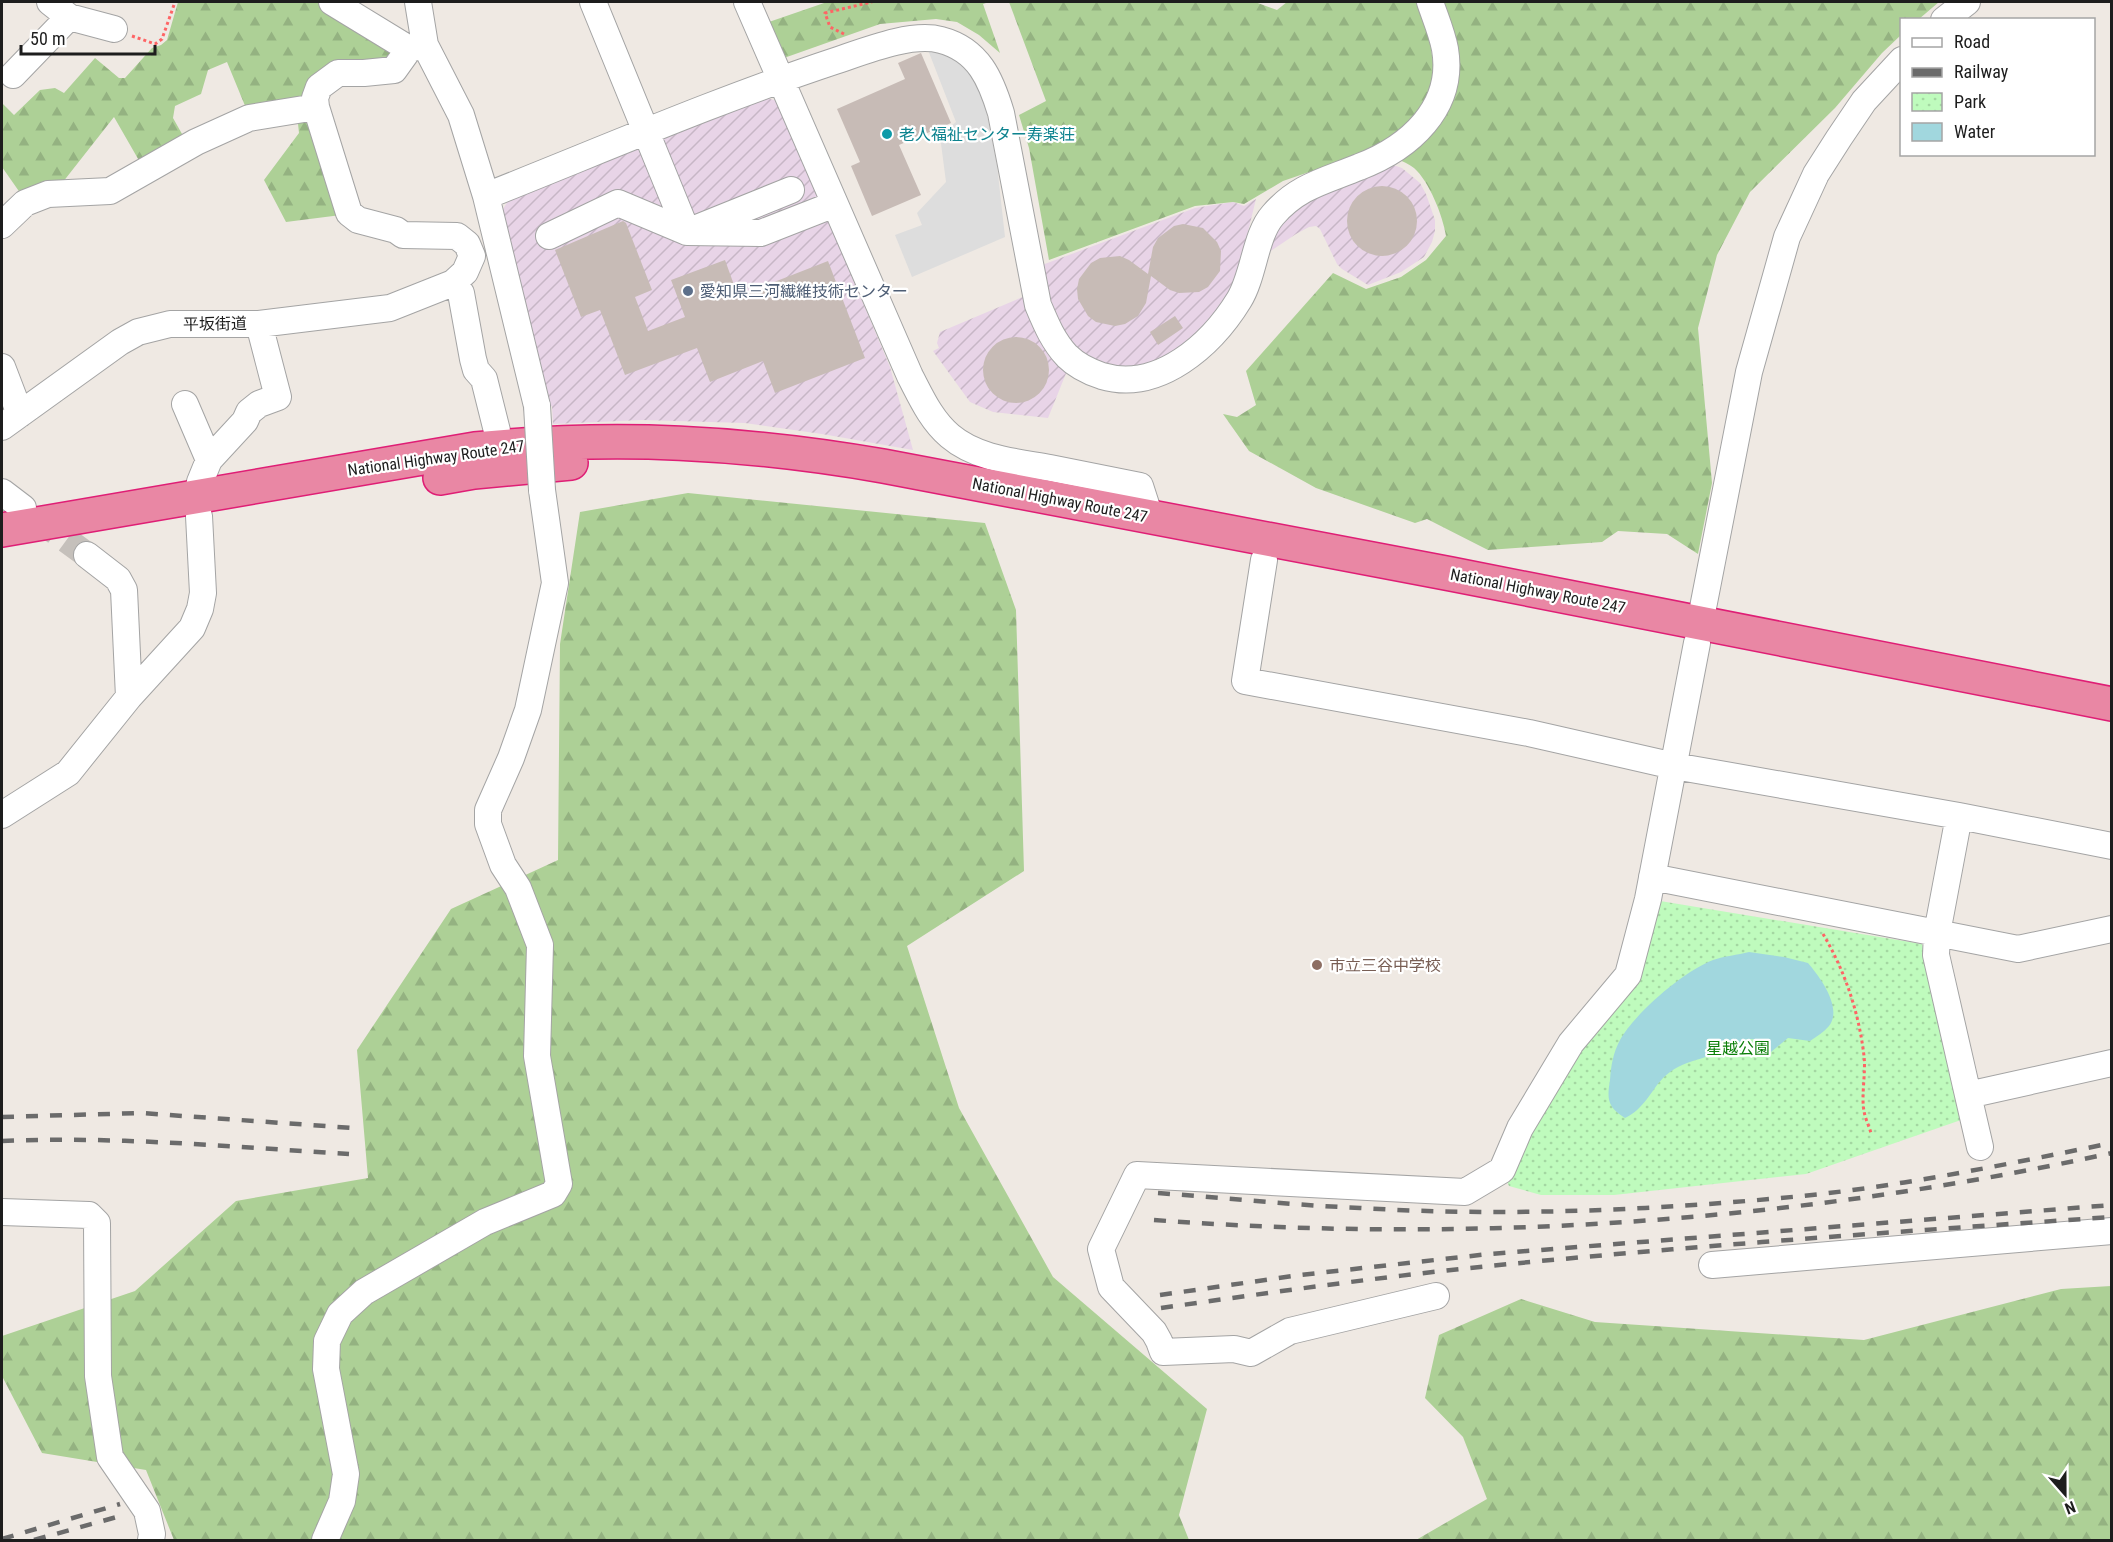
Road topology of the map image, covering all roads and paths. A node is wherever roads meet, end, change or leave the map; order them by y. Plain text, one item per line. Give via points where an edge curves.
1 (176, 2) edge
2 (332, 2) edge
3 (418, 2) edge
4 (593, 2) edge
5 (747, 2) edge
6 (872, 2) edge
7 (1430, 2) edge
8 (1967, 2) edge
9 (59, 9) edge
10 (1947, 18) edge
11 (114, 29) joint
12 (417, 47) junction
13 (873, 49) junction
14 (1900, 62) edge
15 (16, 64) dead end
16 (781, 79) junction
17 (316, 107) junction
18 (646, 132) junction
19 (791, 190) dead end
20 (488, 203) junction
21 (835, 204) junction
22 (2, 225) edge
23 (687, 232) junction
24 (549, 236) dead end
25 (464, 241) junction
26 (453, 283) junction
27 (260, 324) junction
28 (2, 367) edge
29 (186, 404) dead end
30 (11, 420) edge
31 (496, 431) dead end
32 (209, 460) junction
33 (2, 492) edge
34 (198, 506) junction
35 (1150, 517) junction
36 (12, 519) edge
37 (2, 552) edge
38 (87, 555) tunnel mouth
39 (1264, 560) junction
40 (1698, 633) junction
41 (129, 697) junction
42 (2112, 704) edge
43 (2112, 722) edge
44 (1674, 766) junction
45 (2, 815) edge
46 (1959, 816) junction
47 (2112, 846) edge
48 (1652, 877) junction
49 (1809, 909) junction
50 (2112, 929) edge
51 (1937, 933) junction
52 (2112, 1063) edge
53 (1968, 1095) junction
54 (1871, 1133) dead end
55 (1980, 1147) dead end
56 (2, 1212) edge
57 (2112, 1231) edge
58 (1712, 1265) dead end
59 (1436, 1296) dead end
60 (151, 1540) edge
61 (326, 1540) edge

1 - 11 path via 162,39 155,44
2 - 12 street
3 - 12 street
4 - 18 street
5 - 16 street
6 - 13 path via 825,13 830,27
7 - 13 street via 1445,48 1445,87 1416,135 1388,154 1311,186 1284,205 1264,229 1241,296 1225,322 1170,369 1118,381 1089,372 1068,357 1050,334 1038,305 1001,113 981,64 963,49 940,39 910,39
8 - 10 street
9 - 11 street
9 - 15 street
12 - 17 street via 394,70 338,73 319,87
12 - 20 street via 461,115
13 - 16 street
14 - 40 street via 1864,101 1839,138 1816,174 1787,237 1749,372
16 - 18 street
16 - 21 street
17 - 22 street via 249,118 196,142 110,191 48,194 25,203
17 - 25 street via 349,213 358,220 403,235 457,236
18 - 20 street
18 - 23 street
19 - 23 street
20 - 25 street
20 - 61 street, bridge via 537,406 542,490 555,583 528,710 488,810 488,824 540,945 537,1056 559,1184 553,1194 485,1222 364,1292 340,1314 327,1341 326,1369 346,1474 342,1501
21 - 23 street via 761,233
21 - 35 street via 910,376 926,408 951,437 991,457 1140,486
23 - 24 street via 618,203
25 - 26 street via 472,256 465,272
26 - 27 street, 平坂街道 via 390,308
26 - 31 street via 461,293 473,359 484,379
27 - 30 street, 平坂街道 via 170,324 138,332
27 - 32 street via 278,397 249,412
28 - 30 street
29 - 32 street
32 - 34 street via 200,482
33 - 36 street
34 - 35 highway, National Highway Route 247 via 475,449 596,441 745,446 819,455
34 - 36 highway, National Highway Route 247
34 - 37 highway, National Highway Route 247
34 - 39 highway, National Highway Route 247 via 474,472 588,462 665,462 796,471
34 - 41 street via 203,593 200,609 192,628
35 - 40 highway, National Highway Route 247
38 - 41 street via 118,579 124,590
39 - 40 highway, National Highway Route 247
39 - 44 street via 1245,681 1529,733
40 - 42 highway, National Highway Route 247
40 - 43 highway, National Highway Route 247
40 - 44 street
41 - 45 street via 68,773
44 - 46 street
44 - 48 street
46 - 47 street
46 - 51 street
48 - 49 street
48 - 59 street via 1628,975 1570,1043 1520,1128 1502,1170 1465,1192 1137,1175 1101,1249 1111,1287 1154,1332 1163,1352 1234,1349 1251,1353 1290,1331
49 - 51 street
49 - 54 path via 1836,957 1851,998 1864,1056 1864,1110
50 - 51 street via 2018,949
51 - 53 street via 1936,955
52 - 53 street
53 - 55 street
56 - 60 street via 89,1215 97,1223 98,1376 110,1457 147,1511
57 - 58 street

